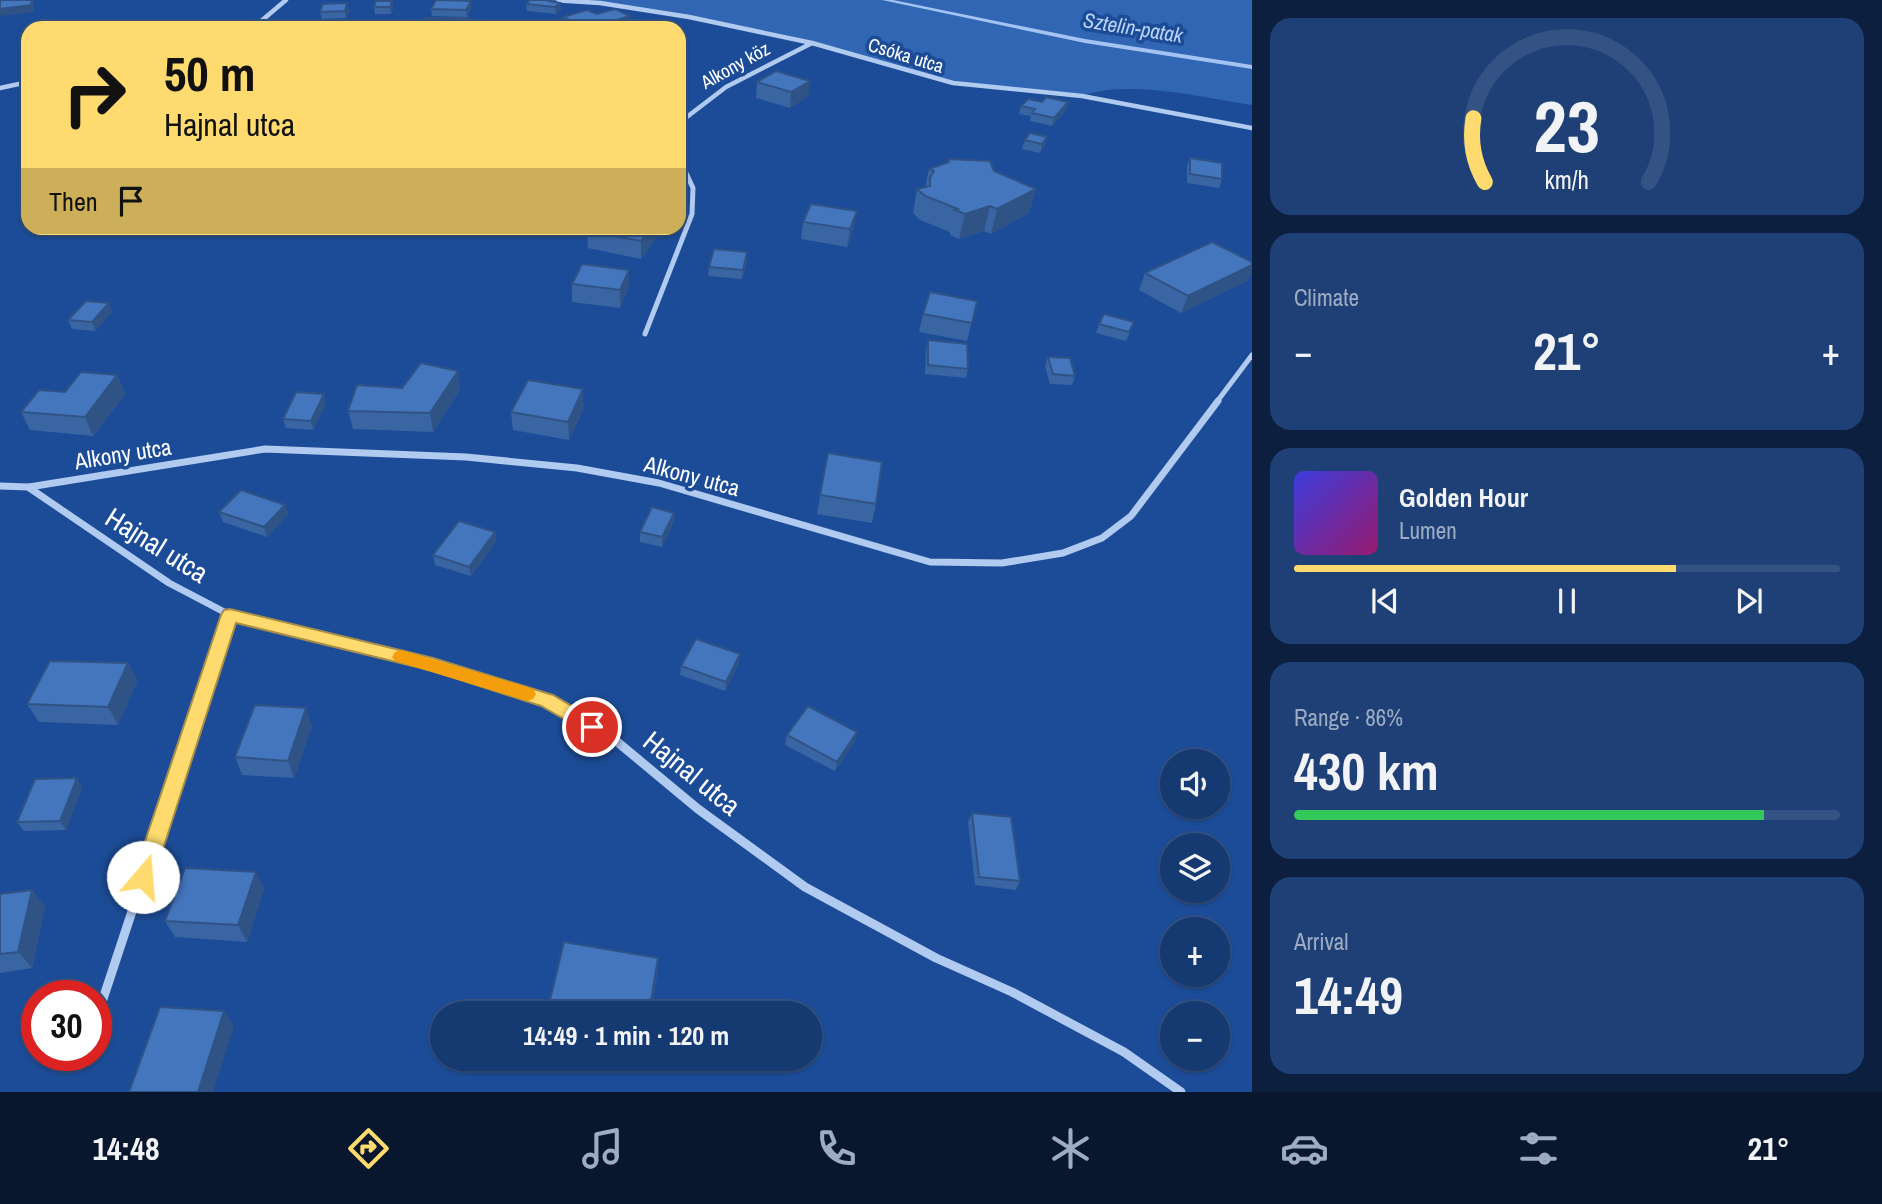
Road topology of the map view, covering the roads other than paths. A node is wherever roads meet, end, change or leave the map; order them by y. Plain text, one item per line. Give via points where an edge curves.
1 (286, 0) edge
2 (552, 0) edge
3 (261, 21) edge
4 (812, 43) junction
5 (21, 84) edge
6 (0, 88) edge
7 (686, 116) edge
8 (1252, 128) edge
9 (686, 171) edge
10 (686, 229) edge
11 (684, 235) edge
12 (645, 334) dead end
13 (1252, 355) edge
14 (0, 486) edge
15 (28, 487) junction
16 (230, 615) junction
17 (109, 980) edge
18 (1181, 1092) edge

1 - 3 street
2 - 4 street, Csóka utca via 689,17
4 - 7 street, Alkony köz via 744,74
4 - 8 street, Csóka utca via 953,83 1082,96
5 - 6 street
9 - 10 street via 695,200
11 - 12 street
13 - 15 street, Alkony utca via 1131,516 1102,538 1063,553 1002,563 930,562 659,483 577,468 466,457 265,449
14 - 15 street
15 - 16 street, Hajnal utca via 169,583
16 - 17 street
16 - 18 street, Hajnal utca via 433,664 547,700 615,740 698,809 805,887 1125,1052

